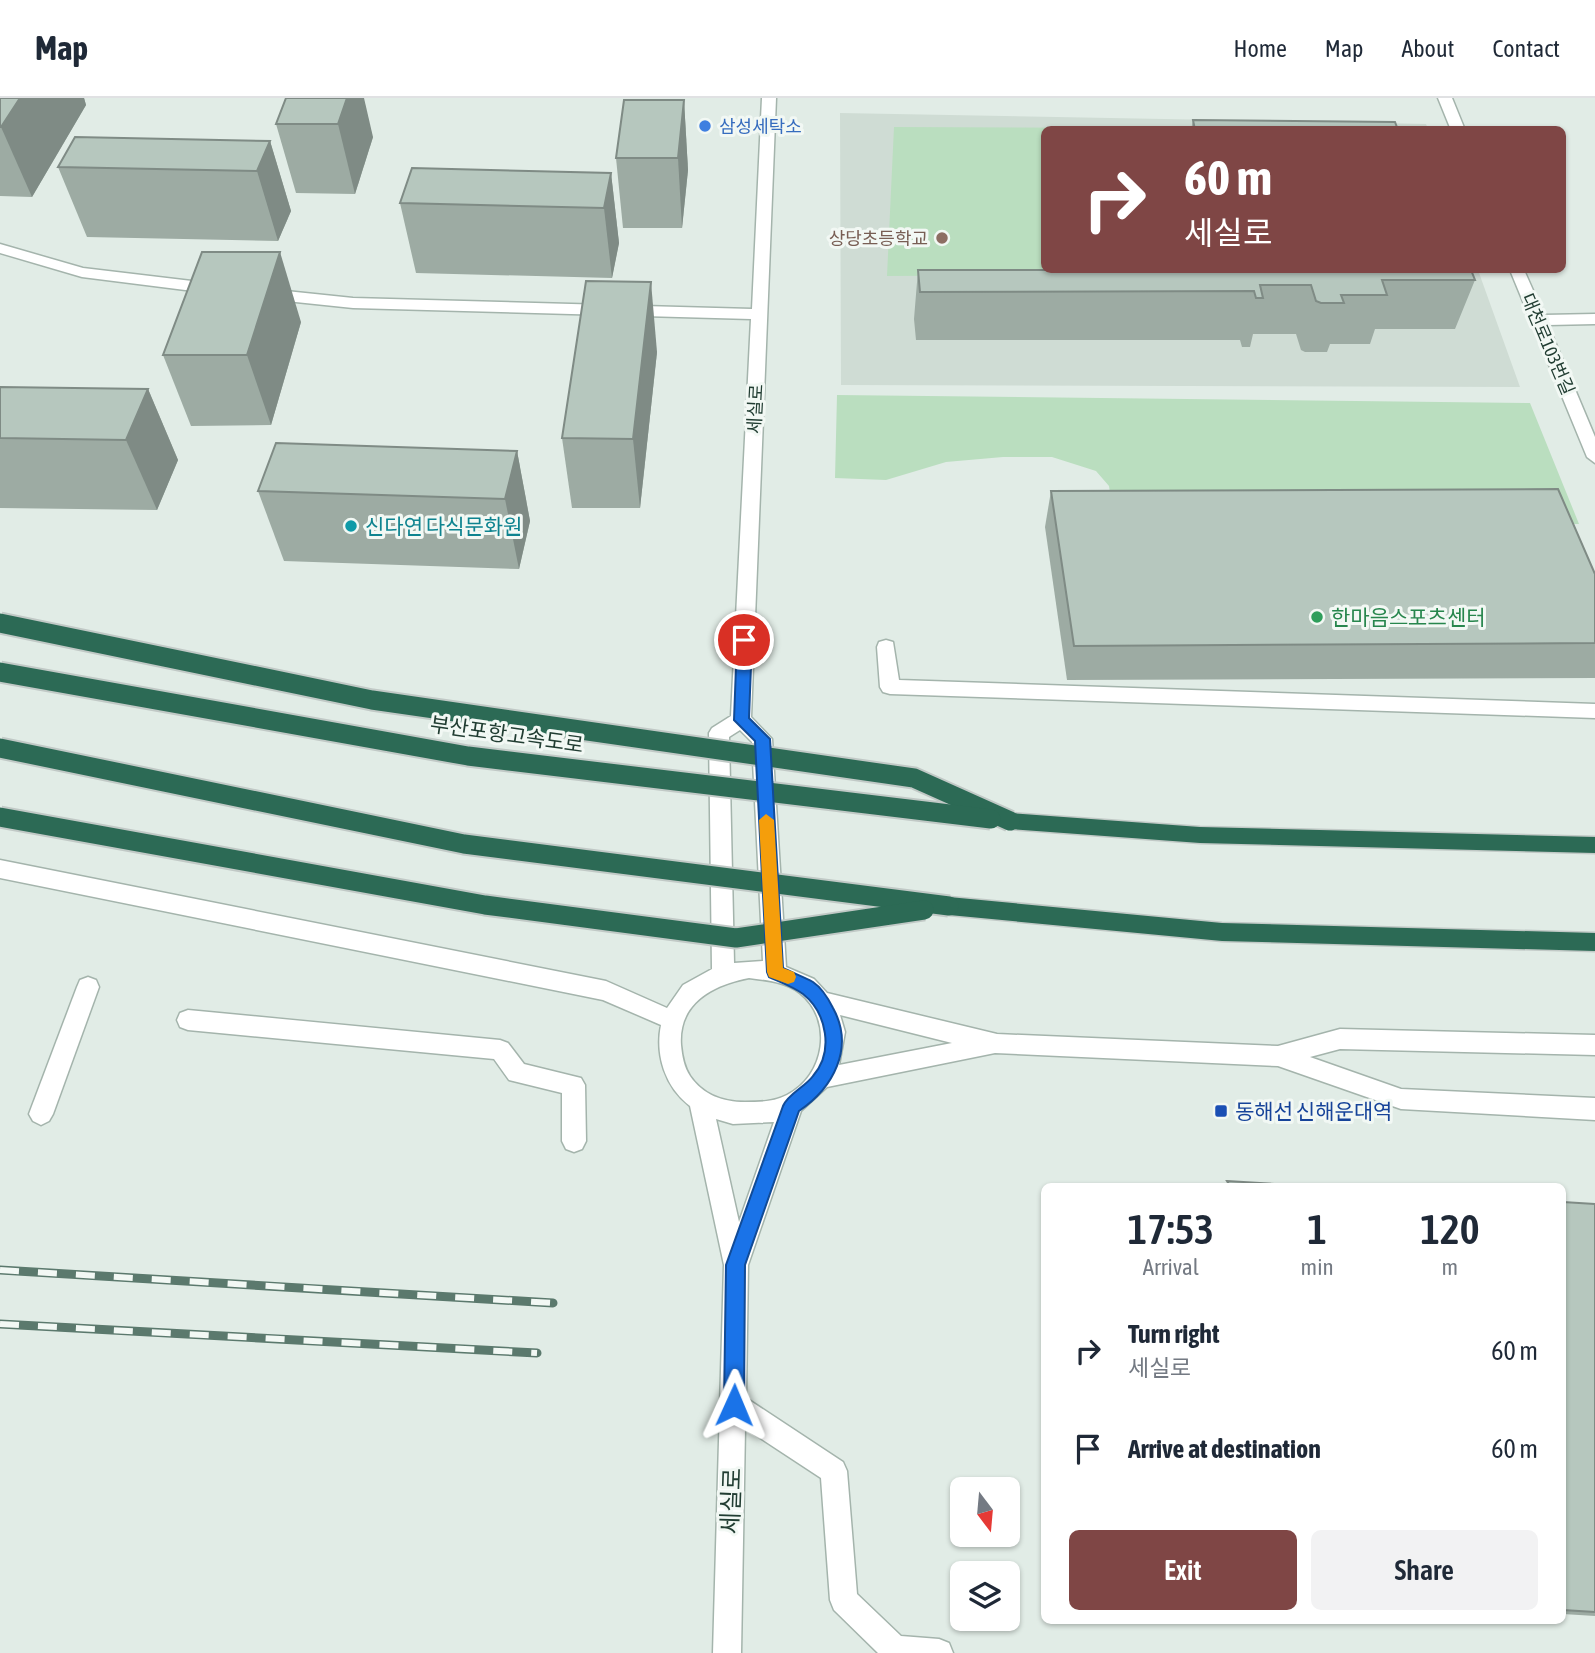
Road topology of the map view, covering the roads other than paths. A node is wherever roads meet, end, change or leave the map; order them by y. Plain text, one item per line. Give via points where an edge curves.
1 (769, 98) edge
2 (1445, 98) edge
3 (1456, 126) edge
4 (0, 248) edge
5 (1518, 273) edge
6 (759, 314) junction
7 (1595, 319) edge
8 (1538, 320) junction
9 (1595, 457) edge
10 (0, 624) edge
11 (886, 647) dead end
12 (0, 672) edge
13 (1595, 710) edge
14 (741, 720) junction
15 (0, 748) edge
16 (0, 817) edge
17 (1010, 821) junction
18 (1595, 845) edge
19 (0, 869) edge
20 (948, 906) junction
21 (1595, 942) edge
22 (775, 972) junction
23 (723, 974) junction
24 (88, 987) dead end
25 (821, 1001) junction
26 (188, 1020) dead end
27 (672, 1020) junction
28 (997, 1044) junction
29 (1595, 1045) edge
30 (1278, 1056) junction
31 (823, 1078) junction
32 (700, 1100) junction
33 (792, 1106) junction
34 (1595, 1108) edge
35 (41, 1114) dead end
36 (574, 1142) dead end
37 (736, 1265) junction
38 (734, 1405) junction
39 (727, 1653) edge
40 (939, 1653) edge

1 - 6 street, 세실로
2 - 3 street
4 - 6 street via 82,272 353,303
5 - 8 street, 대천로103번길
6 - 14 street, 세실로
7 - 8 street
8 - 9 street, 대천로103번길
10 - 17 highway, bridge via 372,700 914,778
11 - 13 street via 890,687
12 - 17 highway, 부산포항고속도로, bridge via 468,756
14 - 22 street via 762,739
14 - 23 street via 719,733
15 - 20 highway, bridge via 464,844
16 - 20 highway, bridge via 485,905 736,938
17 - 18 highway, 부산포항고속도로 via 1200,835
19 - 27 street via 606,991
20 - 21 highway via 1222,932
22 - 23 street via 748,969
22 - 25 street via 808,988
23 - 27 street via 701,984
24 - 35 street
25 - 28 street
25 - 31 street, 세실로 via 835,1039
26 - 36 street via 500,1050 517,1073 573,1084
27 - 32 street, 세실로 via 671,1064 682,1084
28 - 30 street
28 - 31 street
29 - 30 street via 1340,1039
30 - 34 street via 1401,1099
31 - 33 street, 세실로
32 - 33 street, 세실로 via 720,1111 744,1115
32 - 37 street, 세실로
33 - 37 street, 세실로
37 - 38 street, 세실로
38 - 39 street, 세실로
38 - 40 street via 834,1471 844,1600 895,1650

